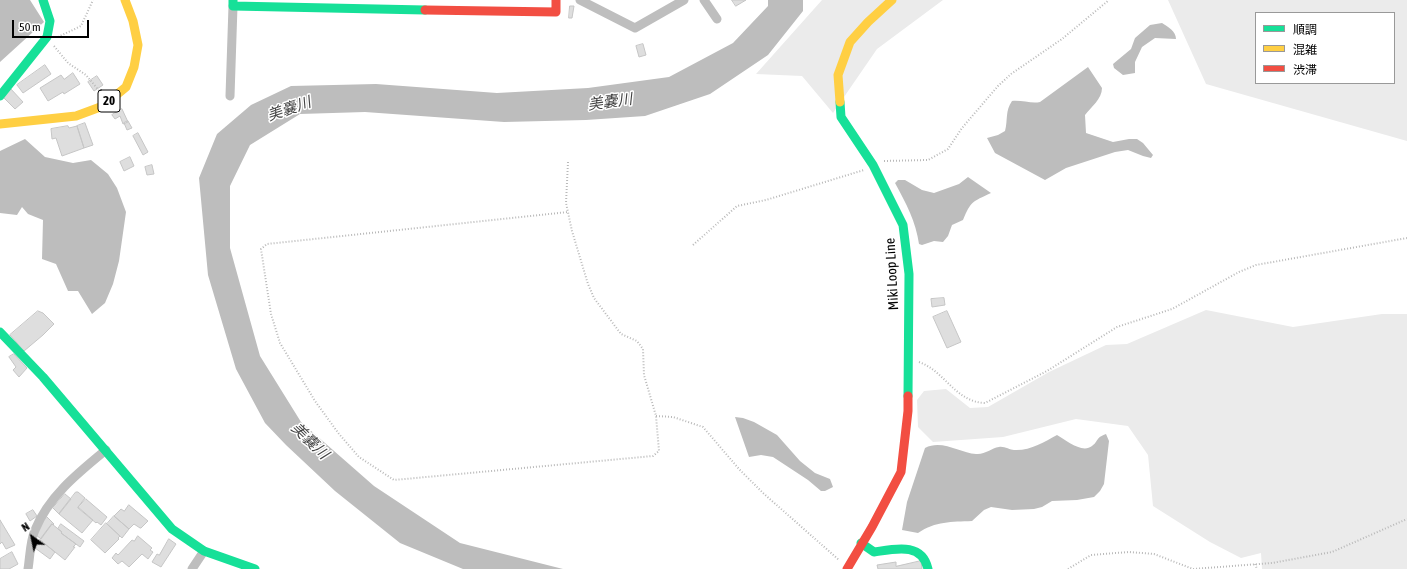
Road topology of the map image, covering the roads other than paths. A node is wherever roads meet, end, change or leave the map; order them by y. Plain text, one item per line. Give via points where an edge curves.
1 (43, 0) edge
2 (125, 0) edge
3 (556, 0) edge
4 (580, 0) edge
5 (684, 0) edge
6 (704, 0) edge
7 (892, 0) edge
8 (233, 3) edge
9 (717, 19) dead end
10 (0, 96) edge
11 (230, 96) dead end
12 (0, 124) edge
13 (0, 332) edge
14 (106, 450) junction
15 (861, 543) junction
16 (204, 551) junction
17 (848, 568) edge
18 (28, 569) edge
19 (192, 569) edge
20 (255, 569) edge
21 (928, 569) edge

1 - 10 street via 50,21 46,37
2 - 12 street, 20 via 138,45 134,67 126,87 103,106 76,116
3 - 8 street via 556,12
4 - 5 street via 635,28
6 - 9 street
7 - 15 street, Miki Loop Line via 850,42 838,75 841,117 873,165 903,225 909,274 908,411 901,472
8 - 11 street
13 - 14 street via 43,376
14 - 16 street via 172,529
14 - 18 street via 69,481 46,509 34,531
15 - 17 street, Miki Loop Line
15 - 21 street via 874,552 908,548 920,554 928,563
16 - 19 street
16 - 20 street

